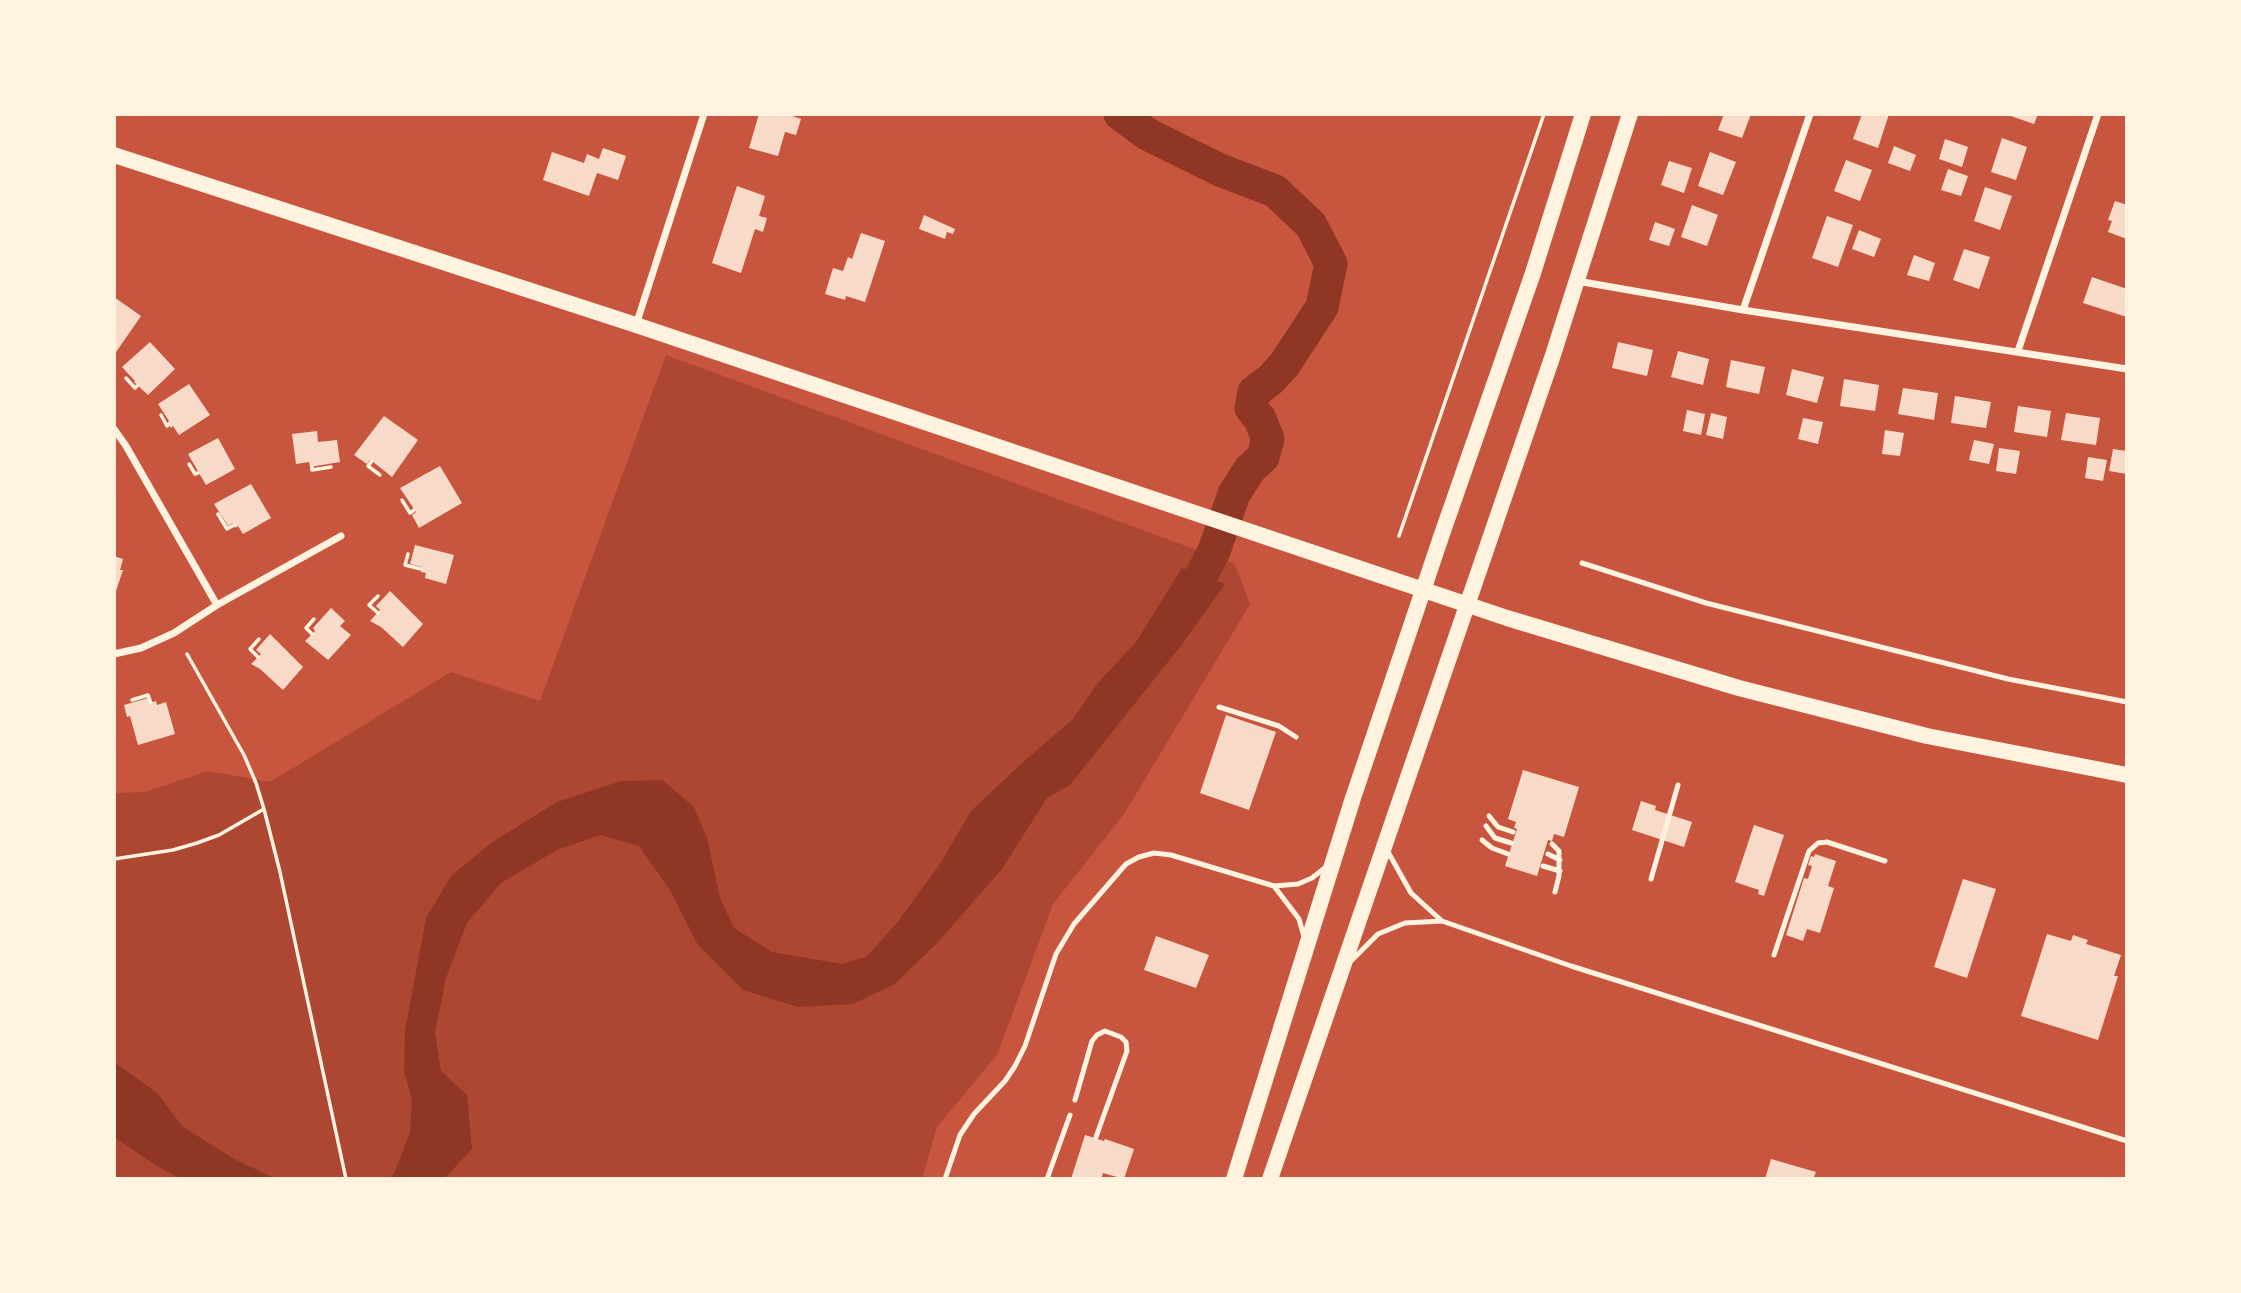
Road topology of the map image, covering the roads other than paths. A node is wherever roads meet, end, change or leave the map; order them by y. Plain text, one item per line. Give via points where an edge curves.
1 (704, 114) edge
2 (1583, 114) edge
3 (1630, 114) edge
4 (1810, 114) edge
5 (2098, 114) edge
6 (114, 155) edge
7 (1577, 281) junction
8 (1743, 310) junction
9 (636, 325) junction
10 (2018, 351) junction
11 (2127, 369) edge
12 (114, 429) edge
13 (341, 536) dead end
14 (1582, 563) dead end
15 (1422, 591) junction
16 (1466, 605) junction
17 (217, 606) junction
18 (114, 654) edge
19 (2127, 702) edge
20 (1219, 707) dead end
21 (1296, 737) dead end
22 (2127, 775) edge
23 (1678, 785) dead end
24 (1489, 816) dead end
25 (1486, 826) dead end
26 (1513, 832) dead end
27 (1482, 840) dead end
28 (1511, 843) dead end
29 (1384, 845) junction
30 (1552, 845) dead end
31 (1508, 854) dead end
32 (1548, 854) dead end
33 (1560, 860) junction
34 (1885, 861) dead end
35 (1333, 863) junction
36 (1544, 866) dead end
37 (1560, 871) junction
38 (1651, 880) dead end
39 (1274, 886) junction
40 (1555, 892) dead end
41 (1443, 921) junction
42 (1304, 954) junction
43 (1774, 955) dead end
44 (1342, 970) junction
45 (1075, 1100) dead end
46 (1070, 1115) dead end
47 (1096, 1138) dead end
48 (2127, 1141) edge
49 (945, 1179) edge
50 (1047, 1179) edge
51 (1234, 1179) edge
52 (1270, 1179) edge

1 - 9 street
2 - 15 main road via 1534,272
3 - 7 main road
4 - 8 street
5 - 10 street
6 - 9 main road
7 - 8 street
7 - 16 main road
8 - 10 street
9 - 15 main road
10 - 11 street
12 - 17 street
13 - 17 street
14 - 19 lane via 1745,613 2008,679
15 - 16 main road
15 - 35 main road
16 - 22 main road via 1752,691 1927,736
16 - 29 main road
17 - 18 street via 174,633
20 - 21 lane via 1279,726
23 - 38 lane
24 - 26 lane via 1498,827
25 - 28 lane via 1495,838
27 - 31 lane
29 - 41 lane via 1411,893
29 - 44 main road
30 - 33 lane
32 - 33 lane
33 - 37 lane
34 - 43 lane via 1818,843 1809,851
35 - 39 lane via 1298,884
35 - 42 main road
36 - 37 lane
37 - 40 lane
39 - 42 lane via 1299,919
39 - 49 lane via 1171,855 1154,853 1126,864 1074,924 1056,954 1025,1046 1005,1081 960,1135
41 - 44 lane via 1405,923 1378,934
41 - 48 lane via 1571,966
42 - 51 main road
44 - 52 main road
45 - 47 lane via 1092,1041 1105,1031 1121,1037 1127,1051
46 - 50 lane

